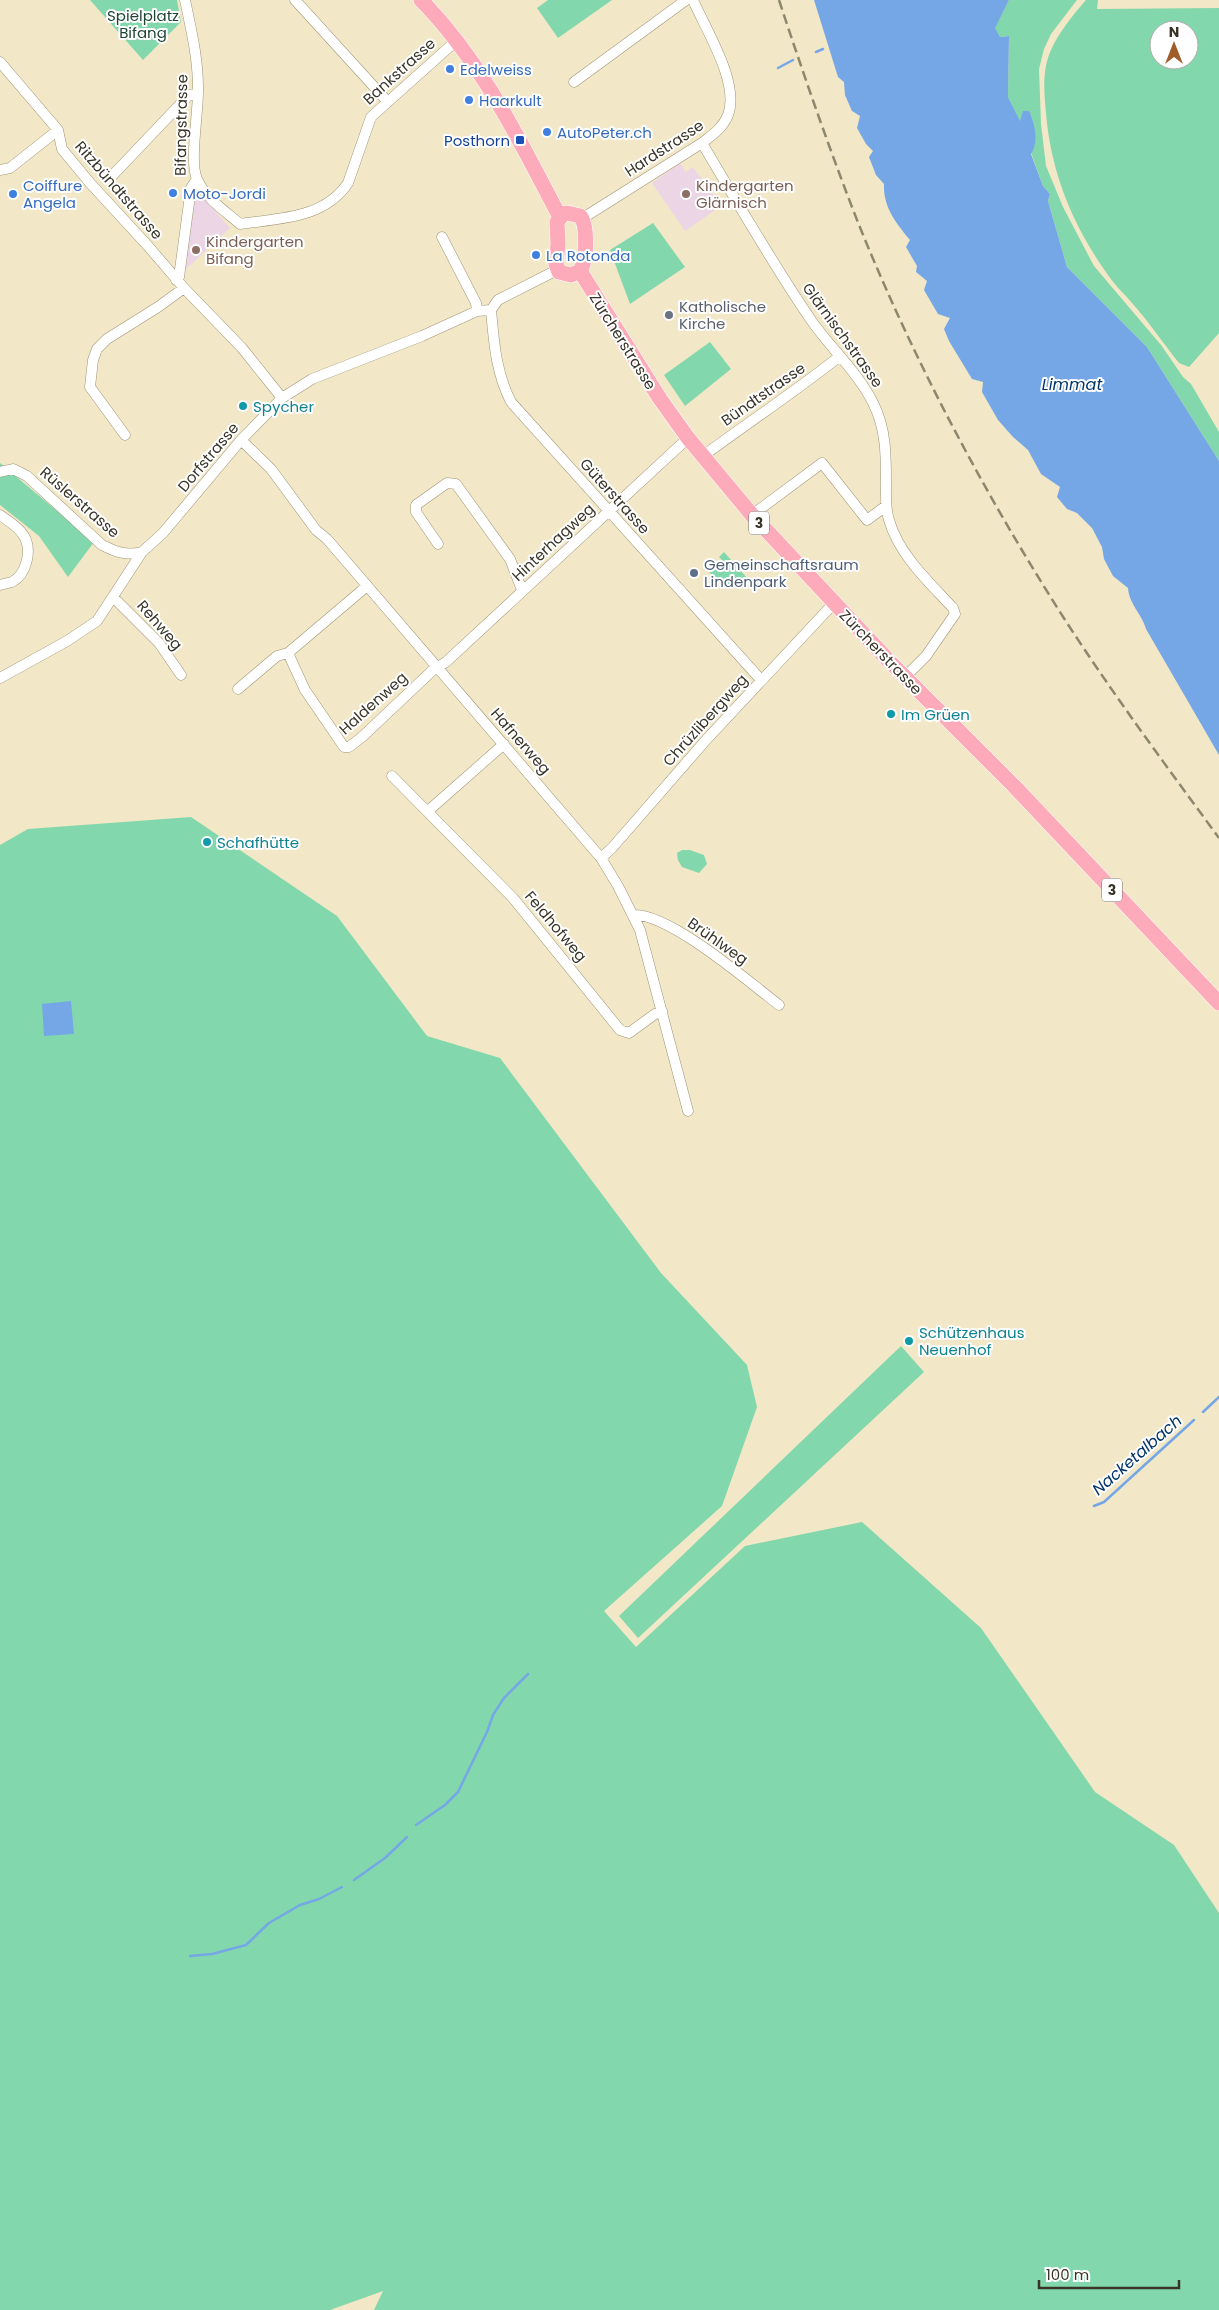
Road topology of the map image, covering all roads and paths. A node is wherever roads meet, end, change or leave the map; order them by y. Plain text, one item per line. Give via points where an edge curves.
1 (185, 0) edge
2 (294, 0) edge
3 (421, 0) edge
4 (686, 0) edge
5 (693, 0) edge
6 (457, 40) junction
7 (0, 62) edge
8 (574, 82) dead end
9 (198, 94) junction
10 (387, 101) junction
11 (58, 130) junction
12 (702, 143) junction
13 (0, 170) edge
14 (111, 177) dead end
15 (197, 179) junction
16 (560, 218) junction
17 (583, 218) junction
18 (442, 237) dead end
19 (557, 270) junction
20 (580, 271) junction
21 (176, 280) junction
22 (184, 288) junction
23 (492, 310) junction
24 (478, 311) junction
25 (840, 356) junction
26 (282, 398) junction
27 (125, 435) dead end
28 (688, 438) junction
29 (240, 440) junction
30 (704, 456) junction
31 (0, 472) edge
32 (886, 506) junction
33 (609, 511) junction
34 (0, 515) edge
35 (752, 515) junction
36 (438, 544) dead end
37 (142, 552) junction
38 (0, 584) edge
39 (367, 586) junction
40 (522, 590) junction
41 (114, 597) junction
42 (834, 603) junction
43 (288, 654) junction
44 (438, 668) junction
45 (181, 675) dead end
46 (0, 678) edge
47 (904, 678) junction
48 (761, 680) junction
49 (238, 689) dead end
50 (504, 744) junction
51 (392, 776) dead end
52 (428, 811) junction
53 (601, 858) junction
54 (633, 914) junction
55 (1219, 1003) edge
56 (779, 1005) dead end
57 (662, 1012) junction
58 (688, 1112) dead end

1 - 9 street, Bifangstrasse via 197,61
2 - 10 street
3 - 6 main road
4 - 8 street
5 - 12 street, Hardstrasse via 730,82 728,115
6 - 10 street, Bankstrasse
6 - 16 main road via 498,100
7 - 11 street, Ritzbündtstrasse
9 - 14 street via 189,95
9 - 15 street, Bifangstrasse
10 - 15 street, Bankstrasse via 371,117 348,183 318,209 303,215 240,224 216,204
11 - 13 street via 10,168
11 - 21 street, Ritzbündtstrasse via 62,149
12 - 17 street, Hardstrasse
12 - 25 street, Glärnischstrasse via 797,299
15 - 21 street, Bifangstrasse via 190,188
16 - 17 main road via 567,213
16 - 19 main road
17 - 20 main road via 586,228 584,263
18 - 24 street
19 - 20 main road via 566,275
19 - 23 street via 498,300
20 - 28 main road, Zürcherstrasse / 3
21 - 22 street, Ritzbündtstrasse
22 - 26 street via 242,348
22 - 27 street via 107,339 92,360 90,387
23 - 24 street, Dorfstrasse
23 - 33 street, Güterstrasse via 498,370 511,402
24 - 26 street, Dorfstrasse via 312,379
25 - 30 street, Bündtstrasse
25 - 32 street, Glärnischstrasse via 862,384 881,424 886,457
26 - 29 street, Dorfstrasse
28 - 30 main road, Zürcherstrasse / 3
28 - 33 street, Hinterhagweg
29 - 37 street, Dorfstrasse via 173,522
29 - 39 street, Hafnerweg via 271,469 316,530
30 - 35 main road, Zürcherstrasse / 3
31 - 37 street, Rüslerstrasse via 13,469 27,476 102,545 130,555
32 - 35 street via 867,520 822,463
32 - 47 street, Glärnischstrasse via 896,537 910,560 955,614
33 - 40 street, Hinterhagweg
33 - 48 street, Güterstrasse
34 - 38 street via 18,528 28,548 24,568 13,581
35 - 42 main road, Zürcherstrasse / 3
36 - 40 street via 416,512 416,505 447,483 456,484 510,559
37 - 41 street, Dorfstrasse
39 - 43 street
39 - 44 street, Hafnerweg
40 - 44 street, Hinterhagweg
41 - 45 street, Rehweg via 159,642
41 - 46 street, Dorfstrasse via 97,621
42 - 47 main road, Zürcherstrasse / 3
42 - 48 street, Chrüzlibergweg
43 - 44 street, Haldenweg via 305,690 344,747 362,737
43 - 49 street via 277,656
44 - 50 street, Hafnerweg
47 - 55 main road, Zürcherstrasse / 3 via 1014,786
48 - 53 street, Chrüzlibergweg
50 - 52 street
50 - 53 street, Hafnerweg
51 - 52 street, Feldhofweg
52 - 57 street, Feldhofweg via 513,898 620,1030 629,1034
53 - 54 street, Hafnerweg
54 - 56 street, Brühlweg via 644,914 668,924
54 - 57 street, Hafnerweg
57 - 58 street, Hafnerweg

